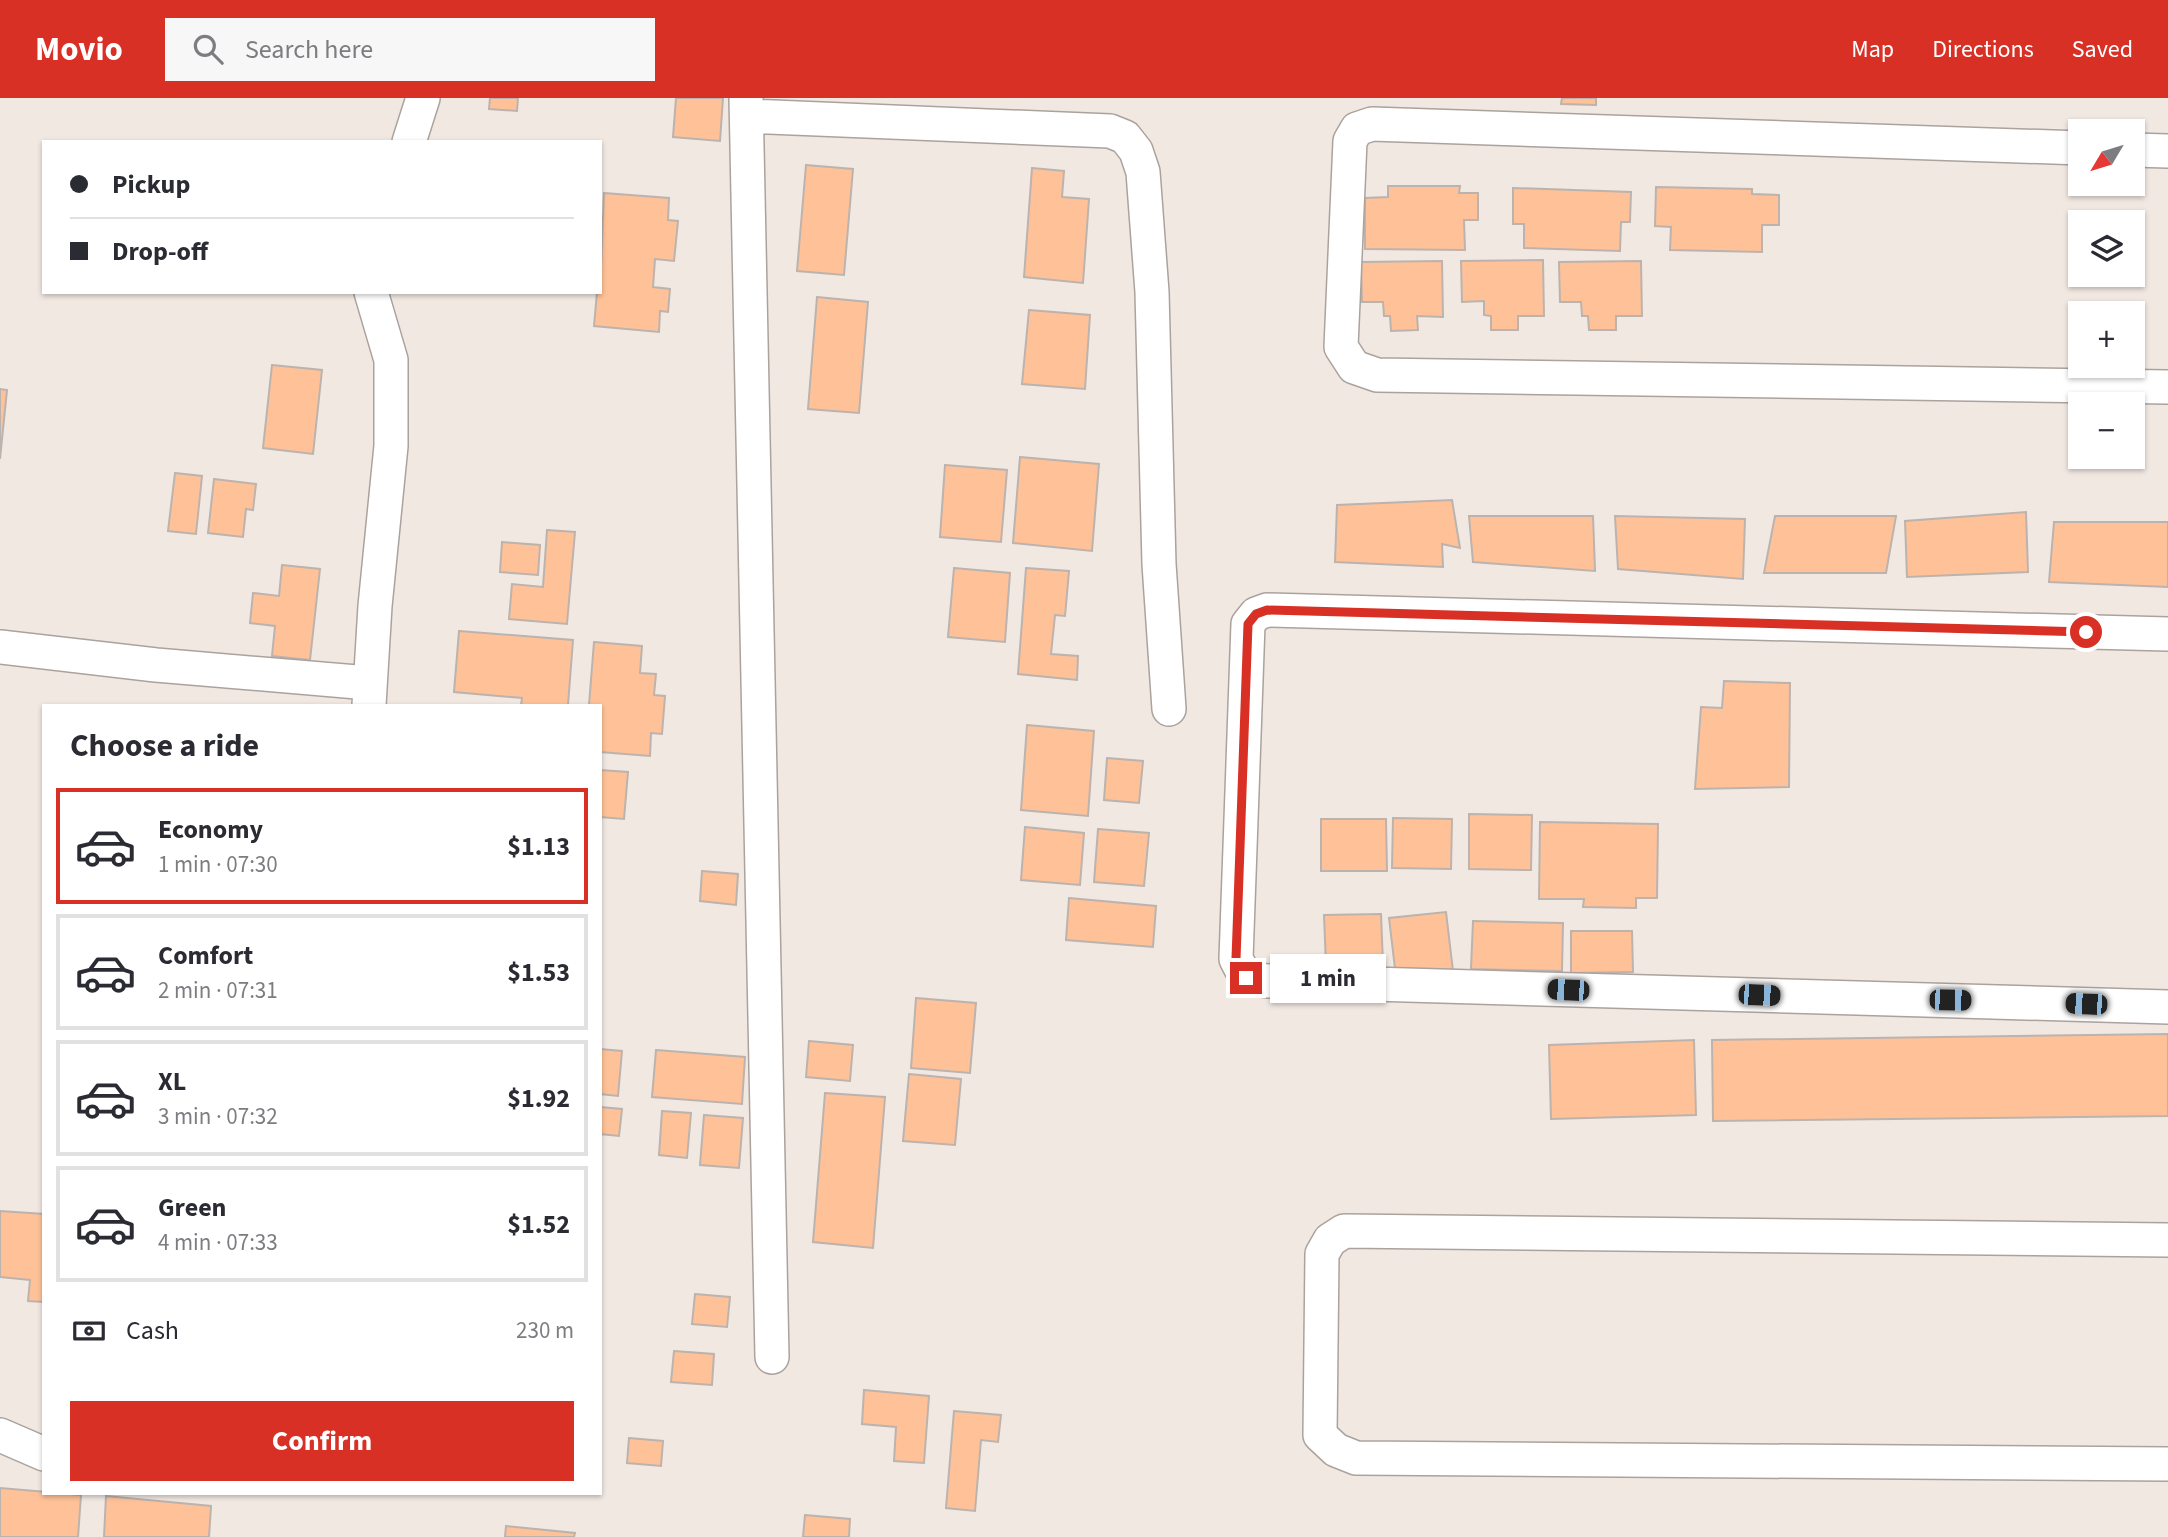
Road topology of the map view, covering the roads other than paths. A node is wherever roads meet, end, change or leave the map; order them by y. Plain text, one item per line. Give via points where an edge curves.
1 (423, 98) edge
2 (746, 107) edge
3 (411, 140) edge
4 (2068, 148) edge
5 (2146, 150) edge
6 (2168, 151) edge
7 (372, 294) edge
8 (2168, 387) edge
9 (2168, 634) edge
10 (0, 647) edge
11 (369, 694) edge
12 (1169, 709) dead end
13 (2168, 1007) edge
14 (2168, 1240) edge
15 (772, 1357) dead end
16 (0, 1435) edge
17 (42, 1453) edge
18 (2168, 1464) edge

1 - 3 street
2 - 12 street via 1110,131 1125,137 1136,151 1143,172 1152,292 1159,564
2 - 15 street
4 - 8 street via 1372,124 1357,129 1350,141 1341,347 1353,367 1377,375
5 - 6 street
7 - 11 street via 391,360 391,446
9 - 13 street via 1267,610 1248,624 1236,959 1246,978 1268,981
10 - 11 street
14 - 18 street via 1345,1231 1330,1240 1322,1254 1320,1435 1336,1450 1356,1458
16 - 17 street

